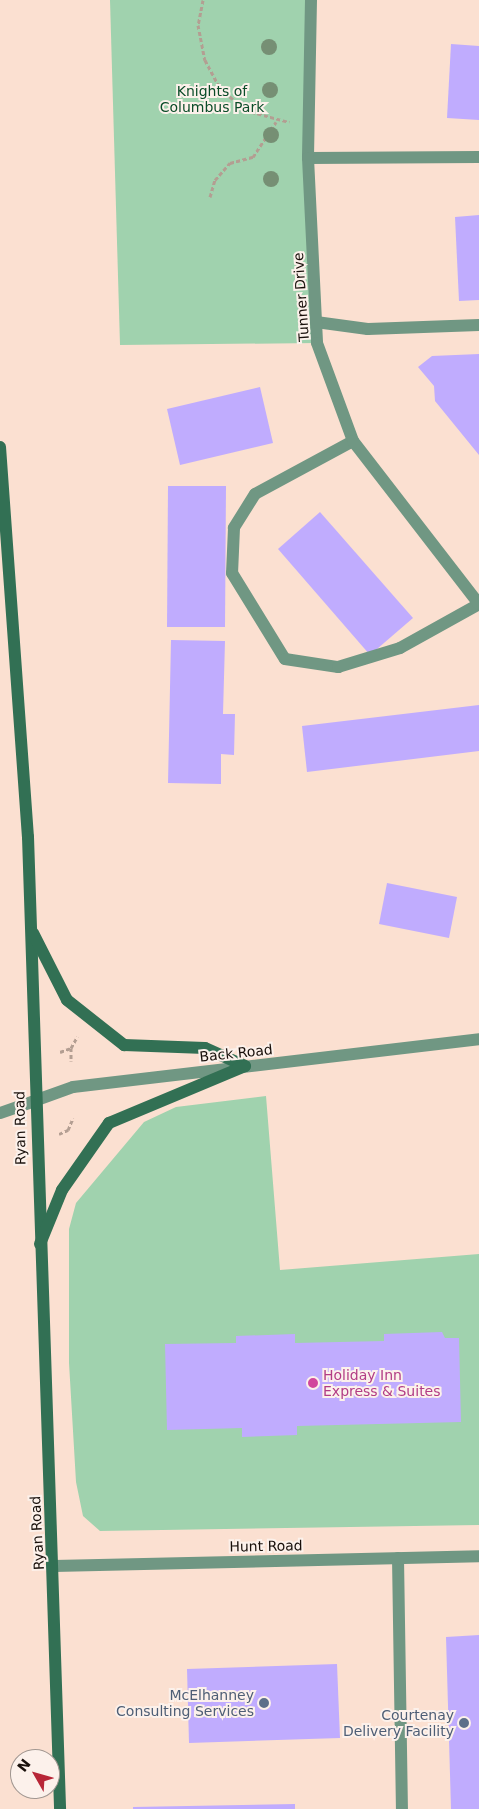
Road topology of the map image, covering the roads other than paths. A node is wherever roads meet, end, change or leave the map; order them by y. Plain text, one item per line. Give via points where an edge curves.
1 (312, 0) edge
2 (479, 157) edge
3 (308, 158) junction
4 (316, 322) junction
5 (479, 325) edge
6 (353, 441) junction
7 (0, 447) edge
8 (479, 604) edge
9 (30, 929) junction
10 (479, 1040) edge
11 (245, 1066) junction
12 (34, 1101) junction
13 (0, 1113) edge
14 (38, 1248) junction
15 (479, 1556) edge
16 (398, 1558) junction
17 (54, 1566) junction
18 (60, 1809) edge
19 (402, 1809) edge

1 - 3 street, Tunner Drive
2 - 3 street
3 - 4 street, Tunner Drive
4 - 5 street via 368,329
4 - 6 street, Tunner Drive via 317,343
6 - 8 street, Tunner Drive
6 - 8 street via 255,494 234,528 232,573 285,660 338,667 400,648
7 - 9 main road, Ryan Road via 28,837
9 - 11 main road via 67,1000 124,1045 205,1048
9 - 12 main road, Ryan Road
10 - 11 street, Back Road
11 - 12 street, Back Road via 73,1087
11 - 14 main road via 109,1123 62,1190
12 - 13 street, Back Road
12 - 14 main road, Ryan Road
14 - 17 main road, Ryan Road
15 - 16 street, Hunt Road
16 - 17 street, Hunt Road
16 - 19 street
17 - 18 main road, Ryan Road

